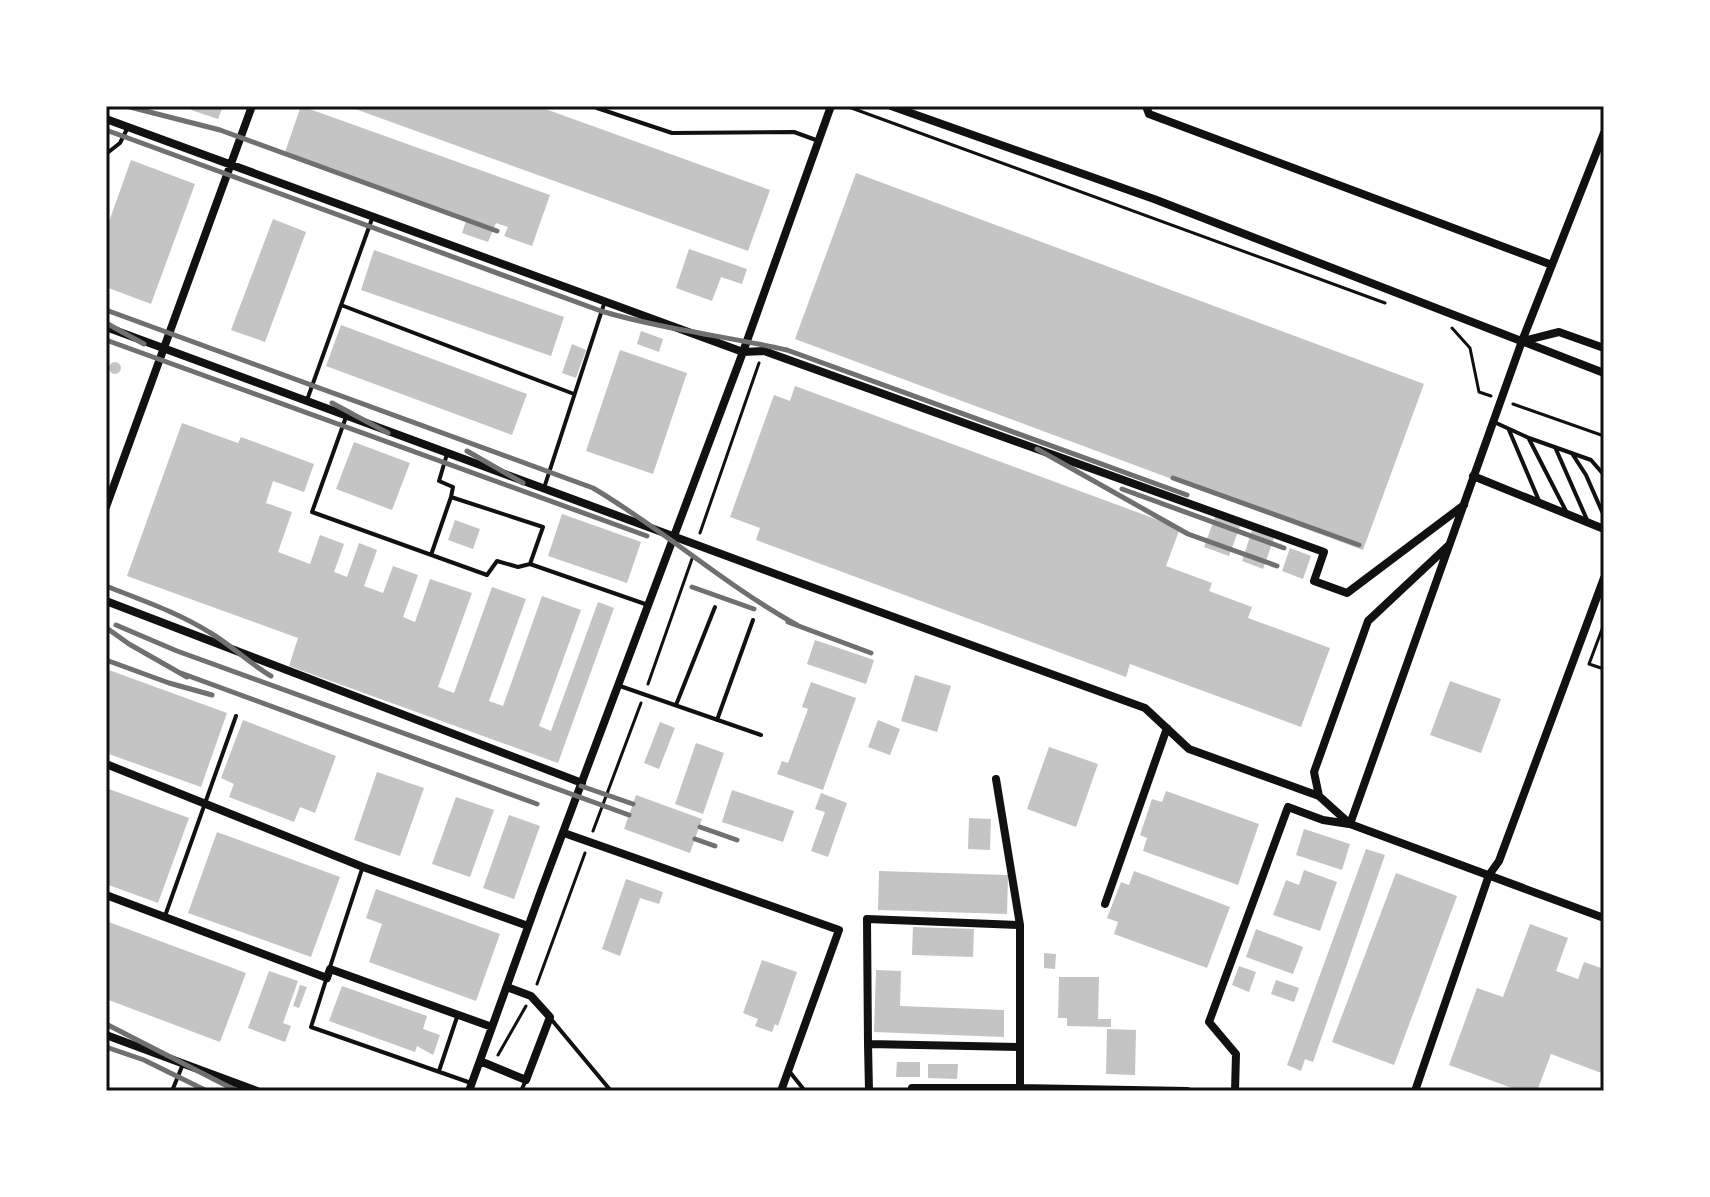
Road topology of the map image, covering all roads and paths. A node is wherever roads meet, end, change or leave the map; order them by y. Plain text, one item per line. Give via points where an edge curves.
1 (252, 106) edge
2 (831, 106) edge
3 (846, 106) edge
4 (891, 106) edge
5 (1146, 106) edge
6 (597, 108) dead end
7 (106, 119) edge
8 (128, 127) junction
9 (1604, 133) edge
10 (819, 141) junction
11 (106, 154) edge
12 (232, 164) junction
13 (373, 216) junction
14 (1552, 265) junction
15 (605, 301) junction
16 (341, 305) junction
17 (1391, 305) dead end
18 (106, 327) edge
19 (1450, 327) dead end
20 (1522, 341) junction
21 (1604, 348) edge
22 (164, 350) junction
23 (764, 351) junction
24 (743, 352) junction
25 (1604, 373) edge
26 (574, 394) junction
27 (1502, 400) junction
28 (306, 402) junction
29 (346, 416) junction
30 (1494, 422) junction
31 (1509, 429) junction
32 (1604, 436) edge
33 (1529, 438) junction
34 (1555, 447) junction
35 (447, 453) junction
36 (1572, 453) junction
37 (1604, 475) edge
38 (1473, 476) junction
39 (544, 488) junction
40 (451, 497) junction
41 (1464, 505) junction
42 (1541, 505) junction
43 (106, 507) edge
44 (1568, 515) junction
45 (1604, 516) edge
46 (1588, 523) junction
47 (1604, 529) edge
48 (674, 535) junction
49 (697, 544) junction
50 (1449, 544) junction
51 (431, 555) junction
52 (530, 564) junction
53 (1604, 578) edge
54 (106, 601) edge
55 (648, 605) junction
56 (715, 607) dead end
57 (753, 620) dead end
58 (1604, 624) edge
59 (1604, 669) edge
60 (618, 685) junction
61 (644, 694) junction
62 (676, 705) junction
63 (236, 716) dead end
64 (717, 720) junction
65 (1167, 728) junction
66 (761, 735) dead end
67 (106, 764) edge
68 (996, 779) dead end
69 (582, 783) junction
70 (1319, 796) junction
71 (205, 804) junction
72 (1350, 824) junction
73 (564, 833) junction
74 (589, 842) junction
75 (363, 867) junction
76 (1489, 875) junction
77 (106, 895) edge
78 (1105, 904) dead end
79 (165, 916) junction
80 (1604, 918) edge
81 (1020, 925) junction
82 (528, 926) junction
83 (328, 973) junction
84 (507, 987) junction
85 (531, 996) junction
86 (458, 1015) junction
87 (550, 1017) junction
88 (492, 1027) junction
89 (106, 1035) edge
90 (868, 1044) junction
91 (1020, 1047) junction
92 (480, 1061) junction
93 (183, 1064) junction
94 (492, 1066) junction
95 (439, 1071) junction
96 (789, 1071) junction
97 (526, 1080) junction
98 (470, 1087) edge
99 (912, 1088) dead end
100 (1020, 1090) edge
101 (1125, 1090) edge
102 (172, 1091) edge
103 (257, 1091) edge
104 (521, 1091) edge
105 (611, 1091) edge
106 (781, 1091) edge
107 (805, 1091) edge
108 (869, 1091) edge
109 (1187, 1091) edge
110 (1235, 1091) edge
111 (1415, 1091) edge

1 - 12 street
2 - 10 street
3 - 17 path
4 - 20 street via 1154,199
5 - 14 street via 1149,114
6 - 10 lane via 672,133 794,132
7 - 8 street
8 - 11 lane
8 - 12 street
9 - 14 street
10 - 24 street
12 - 13 street
12 - 22 street
13 - 15 street
13 - 16 lane
14 - 20 street
15 - 24 street
15 - 26 lane
16 - 26 lane
16 - 28 lane
18 - 22 street
19 - 27 path via 1470,348 1479,392
20 - 21 street via 1559,332
20 - 25 street
20 - 27 street
22 - 28 street
22 - 43 street
23 - 24 street
23 - 41 street via 1324,552 1314,581 1347,593
23 - 49 path
24 - 48 street
26 - 39 lane
27 - 30 street
27 - 32 path
28 - 29 street
29 - 35 street
29 - 51 lane via 312,512
30 - 31 lane
30 - 38 street
31 - 33 lane
31 - 42 lane
33 - 34 lane
33 - 44 lane
34 - 36 lane
34 - 46 lane
35 - 39 street
35 - 40 lane via 439,481 453,487
36 - 37 lane via 1591,460
36 - 45 lane
38 - 41 street
38 - 42 street
39 - 48 street
40 - 51 lane
40 - 52 lane via 543,527
41 - 50 street
42 - 44 street
44 - 46 street
46 - 47 street
48 - 49 street
48 - 55 street
49 - 61 path
49 - 65 street via 1145,708
50 - 70 street via 1368,621 1314,772
50 - 72 street
51 - 52 lane via 487,575 497,561 518,567
52 - 55 lane
53 - 76 street via 1499,861
54 - 69 street
55 - 60 street
56 - 62 lane
57 - 64 lane
58 - 59 path via 1589,664
60 - 61 lane
60 - 69 street
61 - 62 lane
61 - 74 path
62 - 64 lane
63 - 71 lane
64 - 66 lane
65 - 70 street via 1189,749
65 - 78 street
67 - 71 street
68 - 81 street
69 - 73 street
70 - 72 street
71 - 75 street
71 - 79 lane
72 - 76 street
72 - 110 street via 1288,807 1209,1022 1236,1054
73 - 74 street
73 - 82 street
74 - 85 path
74 - 96 street via 839,930
75 - 82 street
75 - 83 lane
76 - 80 street
76 - 111 street
77 - 79 street
79 - 83 street
81 - 90 street via 867,919
81 - 91 street
82 - 84 street
83 - 86 street
83 - 95 lane via 311,1027
84 - 85 street
84 - 88 street
85 - 87 street
85 - 94 path
86 - 88 street
86 - 95 lane
87 - 97 street
87 - 105 lane
88 - 92 street
89 - 93 street
90 - 91 street
90 - 108 street
91 - 100 street
92 - 94 street
92 - 98 street
93 - 102 lane
93 - 103 street
94 - 97 street
95 - 98 lane
96 - 106 street
96 - 107 lane
97 - 104 lane
99 - 100 street
100 - 101 street
101 - 109 street

